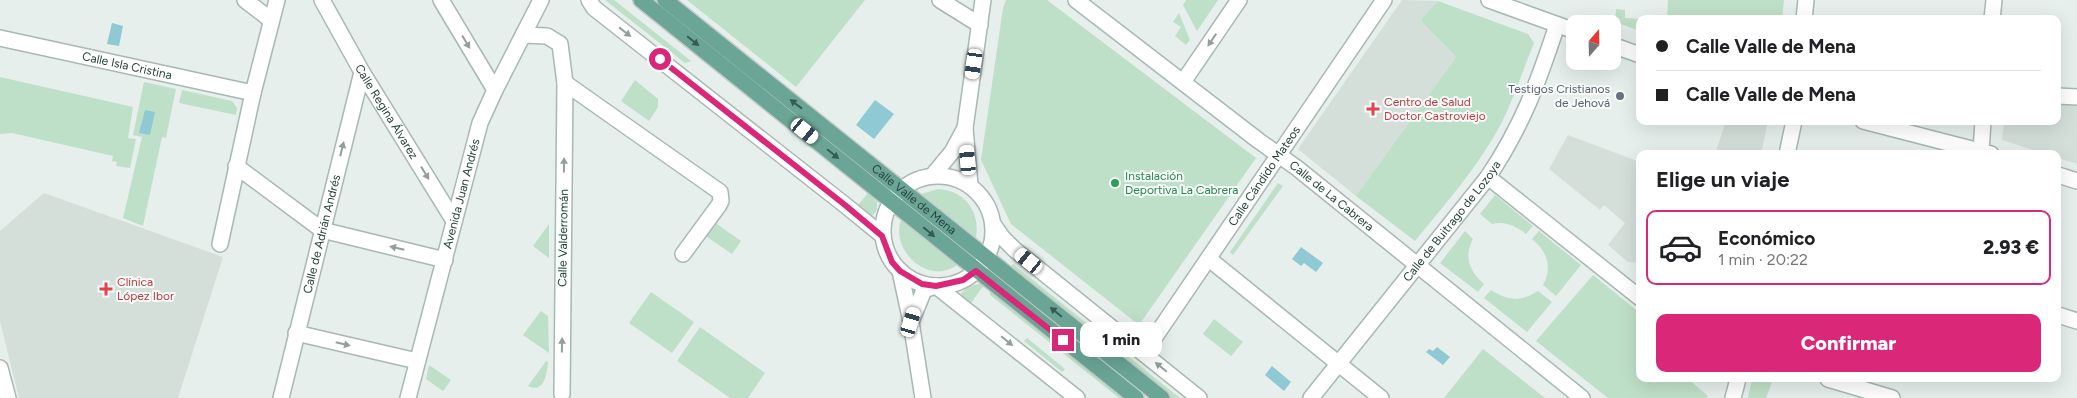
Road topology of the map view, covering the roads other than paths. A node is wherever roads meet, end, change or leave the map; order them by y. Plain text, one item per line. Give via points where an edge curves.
1 (245, 0) edge
2 (277, 0) edge
3 (322, 0) edge
4 (441, 0) edge
5 (541, 0) edge
6 (589, 0) edge
7 (641, 0) edge
8 (665, 0) edge
9 (940, 0) edge
10 (983, 0) edge
11 (1239, 0) edge
12 (1384, 0) edge
13 (1489, 0) edge
14 (1806, 0) edge
15 (1994, 0) edge
16 (1079, 1) edge
17 (1804, 15) edge
18 (1992, 15) edge
19 (272, 20) junction
20 (980, 25) junction
21 (1557, 25) junction
22 (1566, 28) edge
23 (523, 35) junction
24 (0, 38) edge
25 (1621, 48) edge
26 (1636, 54) edge
27 (362, 72) junction
28 (1183, 82) junction
29 (565, 83) junction
30 (495, 90) junction
31 (254, 93) junction
32 (2061, 96) edge
33 (2077, 97) edge
34 (1793, 125) edge
35 (1879, 125) edge
36 (1983, 125) edge
37 (966, 128) junction
38 (1788, 150) edge
39 (1978, 150) edge
40 (1986, 150) edge
41 (1278, 154) junction
42 (236, 166) junction
43 (933, 175) junction
44 (2061, 176) edge
45 (1488, 177) junction
46 (2077, 182) edge
47 (970, 185) junction
48 (897, 195) junction
49 (454, 221) junction
50 (993, 224) junction
51 (322, 230) junction
52 (882, 236) junction
53 (220, 244) dead end
54 (683, 254) dead end
55 (987, 257) junction
56 (1209, 258) junction
57 (445, 260) junction
58 (1417, 265) junction
59 (900, 271) junction
60 (976, 271) junction
61 (936, 286) junction
62 (1636, 295) edge
63 (2061, 316) edge
64 (2077, 321) edge
65 (911, 322) junction
66 (296, 334) junction
67 (1144, 353) junction
68 (417, 361) junction
69 (1338, 365) junction
70 (0, 368) edge
71 (1737, 382) edge
72 (1838, 382) edge
73 (560, 397) edge
74 (8, 398) edge
75 (281, 398) edge
76 (408, 398) edge
77 (923, 398) edge
78 (1077, 398) edge
79 (1136, 398) edge
80 (1162, 398) edge
81 (1198, 398) edge
82 (1311, 398) edge
83 (1381, 398) edge
84 (1582, 398) edge
85 (1734, 398) edge
86 (1892, 398) edge

1 - 19 street
2 - 19 street
3 - 27 street, Calle Regina Álvarez
4 -> 30 street
5 - 23 street, Avenida Juan Andrés
6 -> 52 street via 594,8
7 -> 48 main road, Calle Valle de Mena
48 -> 8 main road, Calle Valle de Mena
9 - 20 street
10 - 20 street
11 -> 28 street
12 - 41 street, Calle Cándido Mateos
13 - 21 street
14 - 17 street
15 - 18 street
16 - 28 street, Calle de La Cabrera
19 - 31 street
20 - 37 street
21 - 22 street
21 - 45 street, Calle de Buitrago de Lozoya via 1524,116
23 - 29 street, Calle Valderromán via 547,36 560,44
23 - 30 street, Avenida Juan Andrés
24 - 31 street, Calle Isla Cristina
25 - 26 street
27 -> 49 street, Calle Regina Álvarez
51 -> 27 street, Calle de Adrián Andrés
28 - 41 street, Calle de La Cabrera
29 - 54 street via 720,192 719,205
73 -> 29 street, Calle Valderromán
30 - 49 street, Avenida Juan Andrés via 480,123
31 - 42 street
32 - 33 street
34 - 38 street
35 - 39 street
36 - 40 street
37 - 43 street
37 - 47 street
41 - 56 street, Calle Cándido Mateos
41 - 58 street, Calle de La Cabrera
42 - 51 street
42 - 53 street
43 - 47 street via 949,176
43 - 48 street via 910,182
44 - 46 street
45 - 58 street, Calle de Buitrago de Lozoya
45 - 62 street
47 - 50 street via 988,206
48 - 52 street via 884,218
48 - 55 main road, Calle Valle de Mena
48 -> 60 main road, Calle Valle de Mena
49 - 57 street, Avenida Juan Andrés
50 - 55 street via 993,240
50 - 67 street via 1015,250
57 -> 51 street
51 - 66 street, Calle de Adrián Andrés
52 - 59 street via 892,262
55 - 60 street
80 -> 55 main road, Calle Valle de Mena
56 - 67 street, Calle Cándido Mateos
56 - 69 street
57 - 68 street, Avenida Juan Andrés
58 - 69 street, Calle de Buitrago de Lozoya
58 - 84 street, Calle de La Cabrera
59 - 61 street via 922,284
59 - 65 street
60 - 61 street via 963,280
60 - 79 main road, Calle Valle de Mena
61 - 65 street via 924,290
61 -> 78 street
63 - 64 street
65 - 77 street
66 -> 68 street
66 - 75 street, Calle de Adrián Andrés
81 -> 67 street
68 - 76 street, Avenida Juan Andrés
69 - 82 street, Calle de Buitrago de Lozoya
69 - 83 street
70 - 74 street
71 - 85 street
72 - 86 street

